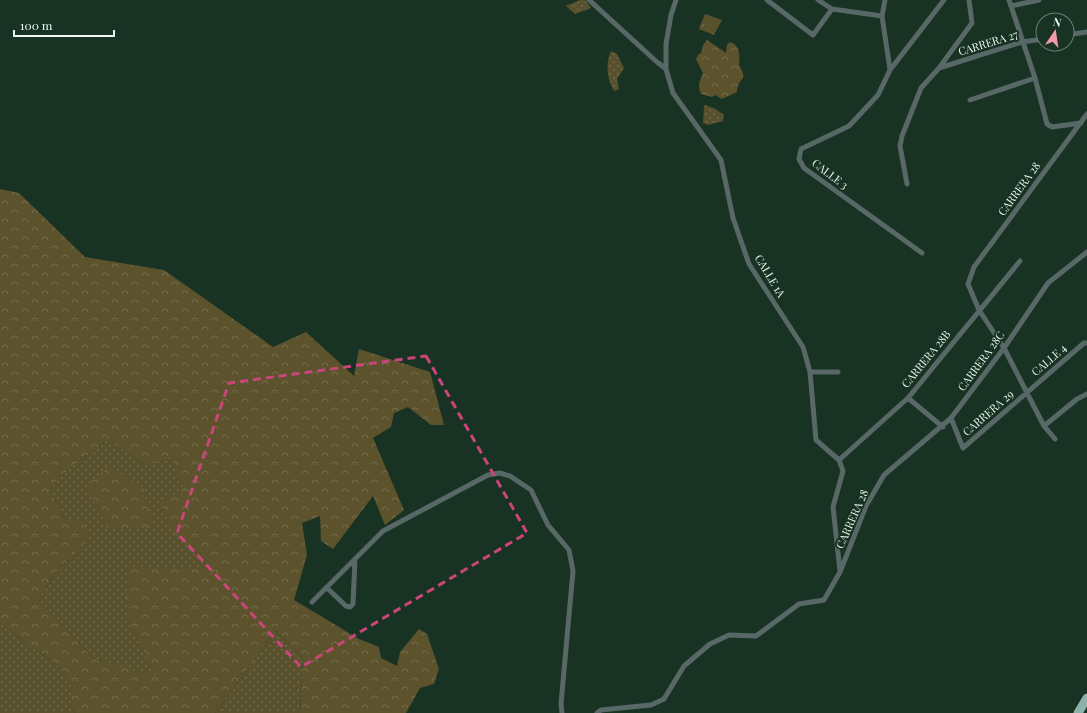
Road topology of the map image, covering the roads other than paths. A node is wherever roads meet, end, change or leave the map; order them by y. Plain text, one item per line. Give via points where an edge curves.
1 (589, 0) edge
2 (676, 0) edge
3 (767, 0) edge
4 (818, 0) edge
5 (885, 0) edge
6 (944, 0) edge
7 (969, 0) edge
8 (1009, 0) edge
9 (1039, 0) edge
10 (1011, 6) junction
11 (832, 9) junction
12 (882, 16) junction
13 (1087, 32) edge
14 (1075, 34) edge
15 (1035, 40) edge
16 (1022, 42) junction
17 (939, 68) junction
18 (666, 69) junction
19 (890, 70) junction
20 (1035, 78) junction
21 (970, 100) dead end
22 (1087, 114) edge
23 (1081, 123) junction
24 (907, 184) dead end
25 (1087, 252) edge
26 (922, 253) dead end
27 (1020, 261) dead end
28 (979, 310) junction
29 (1087, 343) edge
30 (1004, 348) junction
31 (810, 372) junction
32 (838, 372) dead end
33 (1026, 394) junction
34 (1087, 394) edge
35 (908, 398) junction
36 (951, 418) junction
37 (1044, 426) junction
38 (943, 427) junction
39 (1055, 439) dead end
40 (839, 460) junction
41 (884, 475) joint
42 (355, 559) junction
43 (840, 572) junction
44 (327, 588) junction
45 (312, 602) dead end
46 (1087, 698) edge
47 (562, 713) edge
48 (597, 713) edge
49 (1078, 713) edge

1 - 18 street
2 - 18 street, CALLE 1A via 666,44
3 - 11 street via 813,35
4 - 11 street
5 - 12 street
6 - 19 street, CALLE 3
7 - 17 street, CARRERA 27 via 972,23
8 - 10 street
9 - 10 street
10 - 16 street
11 - 12 street
12 - 19 street
13 - 14 street
15 - 16 street, CARRERA 27
16 - 17 street, CARRERA 27
16 - 20 street
17 - 24 street, CARRERA 27 via 921,88 902,136 900,146
18 - 31 street, CALLE 1A via 673,93 721,160 733,218 749,264 804,347
19 - 26 street, CALLE 3 via 878,95 849,126 802,149 799,158 804,168
20 - 21 street
20 - 23 street via 1048,124 1052,127
22 - 23 street, CARRERA 28
23 - 28 street, CARRERA 28 via 969,276 968,284
25 - 30 street, CARRERA 28C via 1048,283
27 - 28 street, CARRERA 28B
28 - 30 street
28 - 35 street, CARRERA 28B
29 - 33 street, CALLE 4
30 - 33 street
30 - 36 street, CARRERA 28C
31 - 32 street
31 - 40 street, CALLE 1A via 816,440
33 - 36 street, CARRERA 29 via 963,448
33 - 37 street
34 - 37 street
35 - 38 street
35 - 40 street, CARRERA 28B
36 - 38 street, CARRERA 28C
37 - 39 street
38 - 41 street, CARRERA 28C
40 - 43 street via 843,471 833,507
41 - 43 street, CARRERA 28 via 866,506
42 - 44 street
42 - 44 street via 353,604 350,607 346,606
42 - 47 street via 383,531 488,475 500,473 521,482 531,490 548,525 569,550 573,571
43 - 48 street, CARRERA 28 via 824,600 799,604 756,636 729,635 710,644 684,666 664,699 651,704 601,710
44 - 45 street
46 - 49 highway

